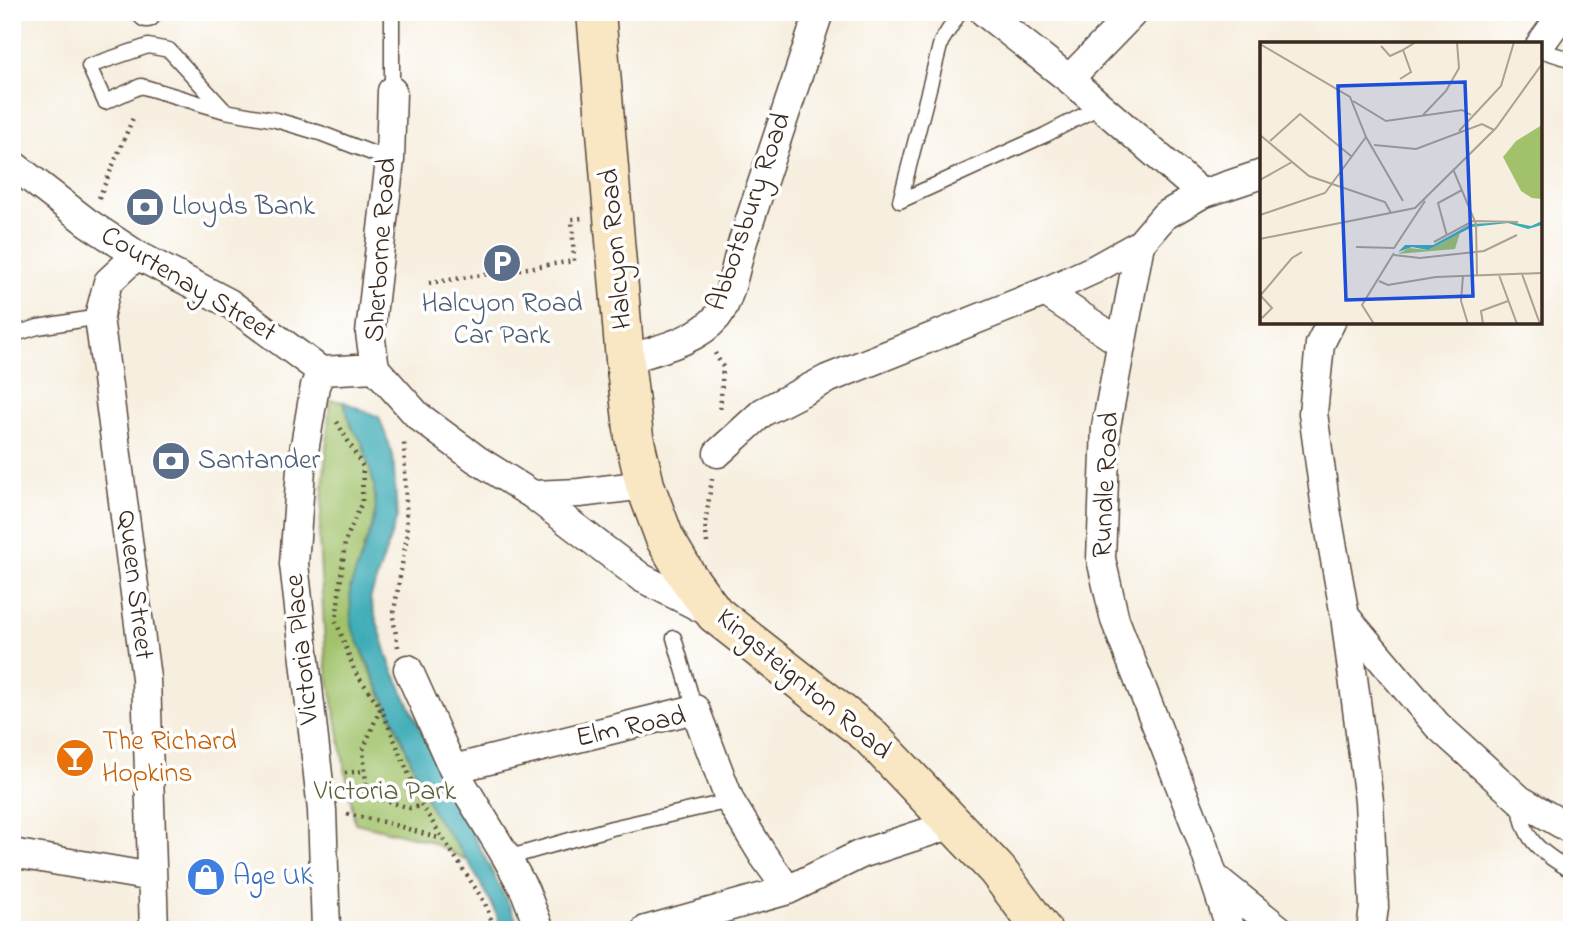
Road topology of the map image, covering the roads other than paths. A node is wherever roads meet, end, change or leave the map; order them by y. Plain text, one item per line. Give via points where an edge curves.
1 (392, 12) edge
2 (596, 12) edge
3 (819, 12) edge
4 (960, 12) edge
5 (984, 12) edge
6 (1134, 12) edge
7 (1564, 12) edge
8 (1542, 45) edge
9 (1542, 49) edge
10 (1572, 60) edge
11 (1069, 79) junction
12 (392, 91) joint
13 (1101, 106) junction
14 (225, 111) junction
15 (390, 160) junction
16 (12, 164) edge
17 (1260, 175) edge
18 (1202, 194) junction
19 (1140, 244) junction
20 (137, 255) junction
21 (1045, 292) junction
22 (100, 317) junction
23 (1330, 324) edge
24 (12, 335) edge
25 (1121, 343) junction
26 (625, 359) junction
27 (375, 368) junction
28 (321, 371) junction
29 (718, 453) road end
30 (645, 485) junction
31 (533, 495) junction
32 (715, 614) junction
33 (1345, 616) junction
34 (674, 638) dead end
35 (408, 669) road end
36 (695, 709) junction
37 (453, 769) junction
38 (1520, 800) junction
39 (730, 801) junction
40 (953, 824) junction
41 (1572, 830) edge
42 (12, 853) edge
43 (507, 858) junction
44 (1572, 871) edge
45 (152, 877) junction
46 (1214, 877) junction
47 (788, 890) junction
48 (154, 930) edge
49 (326, 930) edge
50 (540, 930) edge
51 (646, 930) edge
52 (1042, 930) edge
53 (1231, 930) edge
54 (1280, 930) edge
55 (1371, 930) edge

1 - 12 lane, Sherborne Road
2 - 26 main road, Halcyon Road
3 - 26 street, Abbotsbury Road via 718,316 703,330 669,346
4 - 13 lane via 941,42 900,201
5 - 11 street
6 - 11 street
7 - 8 street
9 - 10 lane
11 - 13 street
12 - 15 street, Sherborne Road
13 - 18 street
14 - 14 lane via 141,86 105,102 89,66 148,46 169,50
14 - 15 lane via 320,133
15 - 27 street, Sherborne Road via 370,333
16 - 20 street, Courtenay Street
17 - 18 street
18 - 19 street via 1164,216
19 - 21 street
19 - 25 street, Rundle Road
20 - 22 street, Queen Street via 108,282
20 - 28 street, Courtenay Street via 229,303
21 - 25 street
21 - 29 street via 827,379 763,412
22 - 24 lane
22 - 45 street, Queen Street via 146,678
23 - 33 street via 1320,344 1313,413
25 - 46 street, Rundle Road via 1106,428 1101,559 1115,620
26 - 30 main road, Halcyon Road
27 - 28 street
27 - 31 street, Sherborne Road via 418,416
28 - 49 street, Victoria Place via 301,469 294,564 322,810
30 - 31 street
30 - 32 main road, Kingsteignton Road via 665,539
31 - 32 street, Sherborne Road via 642,578
32 - 40 main road, Kingsteignton Road via 869,734
33 - 38 street via 1437,724
33 - 55 street via 1369,801
34 - 36 lane
35 - 37 street
36 - 37 street, Elm Road
36 - 39 street, Elm Road
37 - 43 street
38 - 41 street
38 - 44 lane via 1520,815 1533,843
39 - 43 lane
39 - 47 street, Elm Road
40 - 47 street via 861,853
40 - 52 main road, Kingsteignton Road via 997,870
42 - 45 street
43 - 50 street
45 - 48 street, Queen Street
46 - 53 street, Rundle Road
46 - 54 street
47 - 51 street

